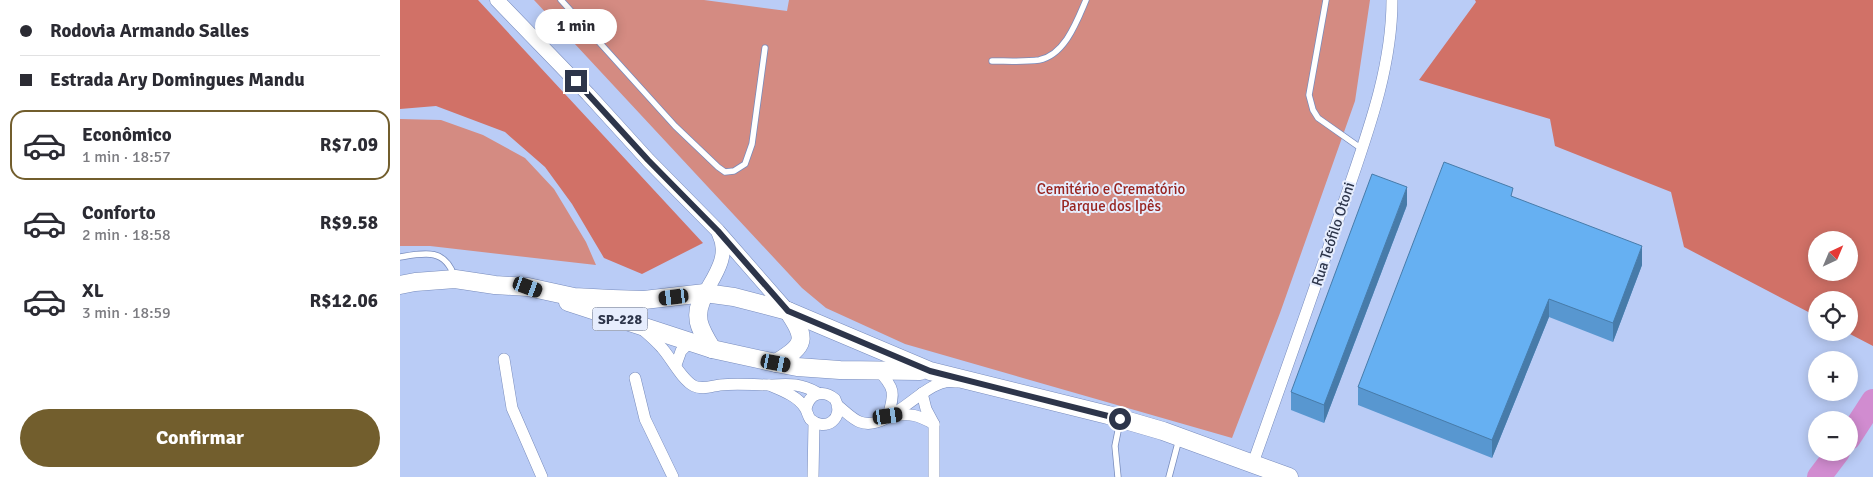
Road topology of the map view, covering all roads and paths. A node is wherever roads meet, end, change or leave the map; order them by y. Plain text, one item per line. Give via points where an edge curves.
1 (561, 0) edge
2 (1086, 0) edge
3 (1326, 0) edge
4 (1392, 0) edge
5 (502, 2) edge
6 (764, 48) dead end
7 (992, 61) dead end
8 (1362, 149) junction
9 (718, 231) junction
10 (400, 257) edge
11 (455, 279) junction
12 (400, 285) edge
13 (528, 287) junction
14 (705, 293) junction
15 (788, 311) junction
16 (637, 325) junction
17 (690, 342) junction
18 (712, 349) junction
19 (504, 359) dead end
20 (776, 363) junction
21 (676, 365) junction
22 (878, 370) junction
23 (930, 371) junction
24 (635, 378) dead end
25 (974, 382) junction
26 (770, 385) junction
27 (922, 392) junction
28 (818, 393) junction
29 (838, 406) junction
30 (806, 409) junction
31 (888, 416) junction
32 (854, 419) junction
33 (1120, 419) junction
34 (835, 420) junction
35 (814, 423) junction
36 (934, 424) junction
37 (1179, 437) junction
38 (1253, 463) junction
39 (542, 477) edge
40 (673, 477) edge
41 (813, 477) edge
42 (934, 477) edge
43 (1118, 477) edge
44 (1169, 477) edge
45 (1289, 477) edge

1 - 6 lane via 675,126 725,172 745,164 752,144
2 - 7 lane via 1074,29 1051,55 1040,60
3 - 8 lane via 1309,95 1318,118
4 - 8 street, Rua Teófilo Otoni via 1384,70
5 - 9 street
8 - 38 street, Rua Teófilo Otoni
9 - 14 street via 724,251
9 - 15 street
10 - 11 lane via 434,254 450,265
11 - 12 main road, SP-228
11 - 13 main road, SP-228
13 - 14 main road, SP-228 via 574,297 636,300
13 - 16 main road, SP-228
14 - 15 main road, SP-228
14 - 18 main road via 699,303 697,317 700,331
15 - 20 main road via 802,337 793,351
15 - 23 main road, SP-228
16 - 17 main road, SP-228
16 - 21 street via 662,347
17 - 18 main road, SP-228
17 - 21 street via 684,346
18 - 20 main road, SP-228
19 - 39 street via 512,408
20 - 22 main road, SP-228 via 840,370
21 - 26 street via 694,386
22 - 23 main road, SP-228
22 - 31 street via 893,391
23 - 25 main road, SP-228
24 - 40 street via 645,419
25 - 27 street via 945,382
25 - 33 main road, SP-228
26 - 28 street via 788,383
26 - 30 street via 787,393
27 - 31 street
27 - 36 street
28 - 29 street via 831,395
28 - 30 street via 810,398
29 - 32 street
29 - 34 street
30 - 35 street
31 - 32 street via 867,423
31 - 36 street via 920,416
32 - 34 street
33 - 37 main road, SP-228
33 - 43 lane via 1115,446
34 - 35 street via 825,425
35 - 41 street
36 - 42 street
37 - 38 main road, SP-228
37 - 44 lane
38 - 45 main road, SP-228

